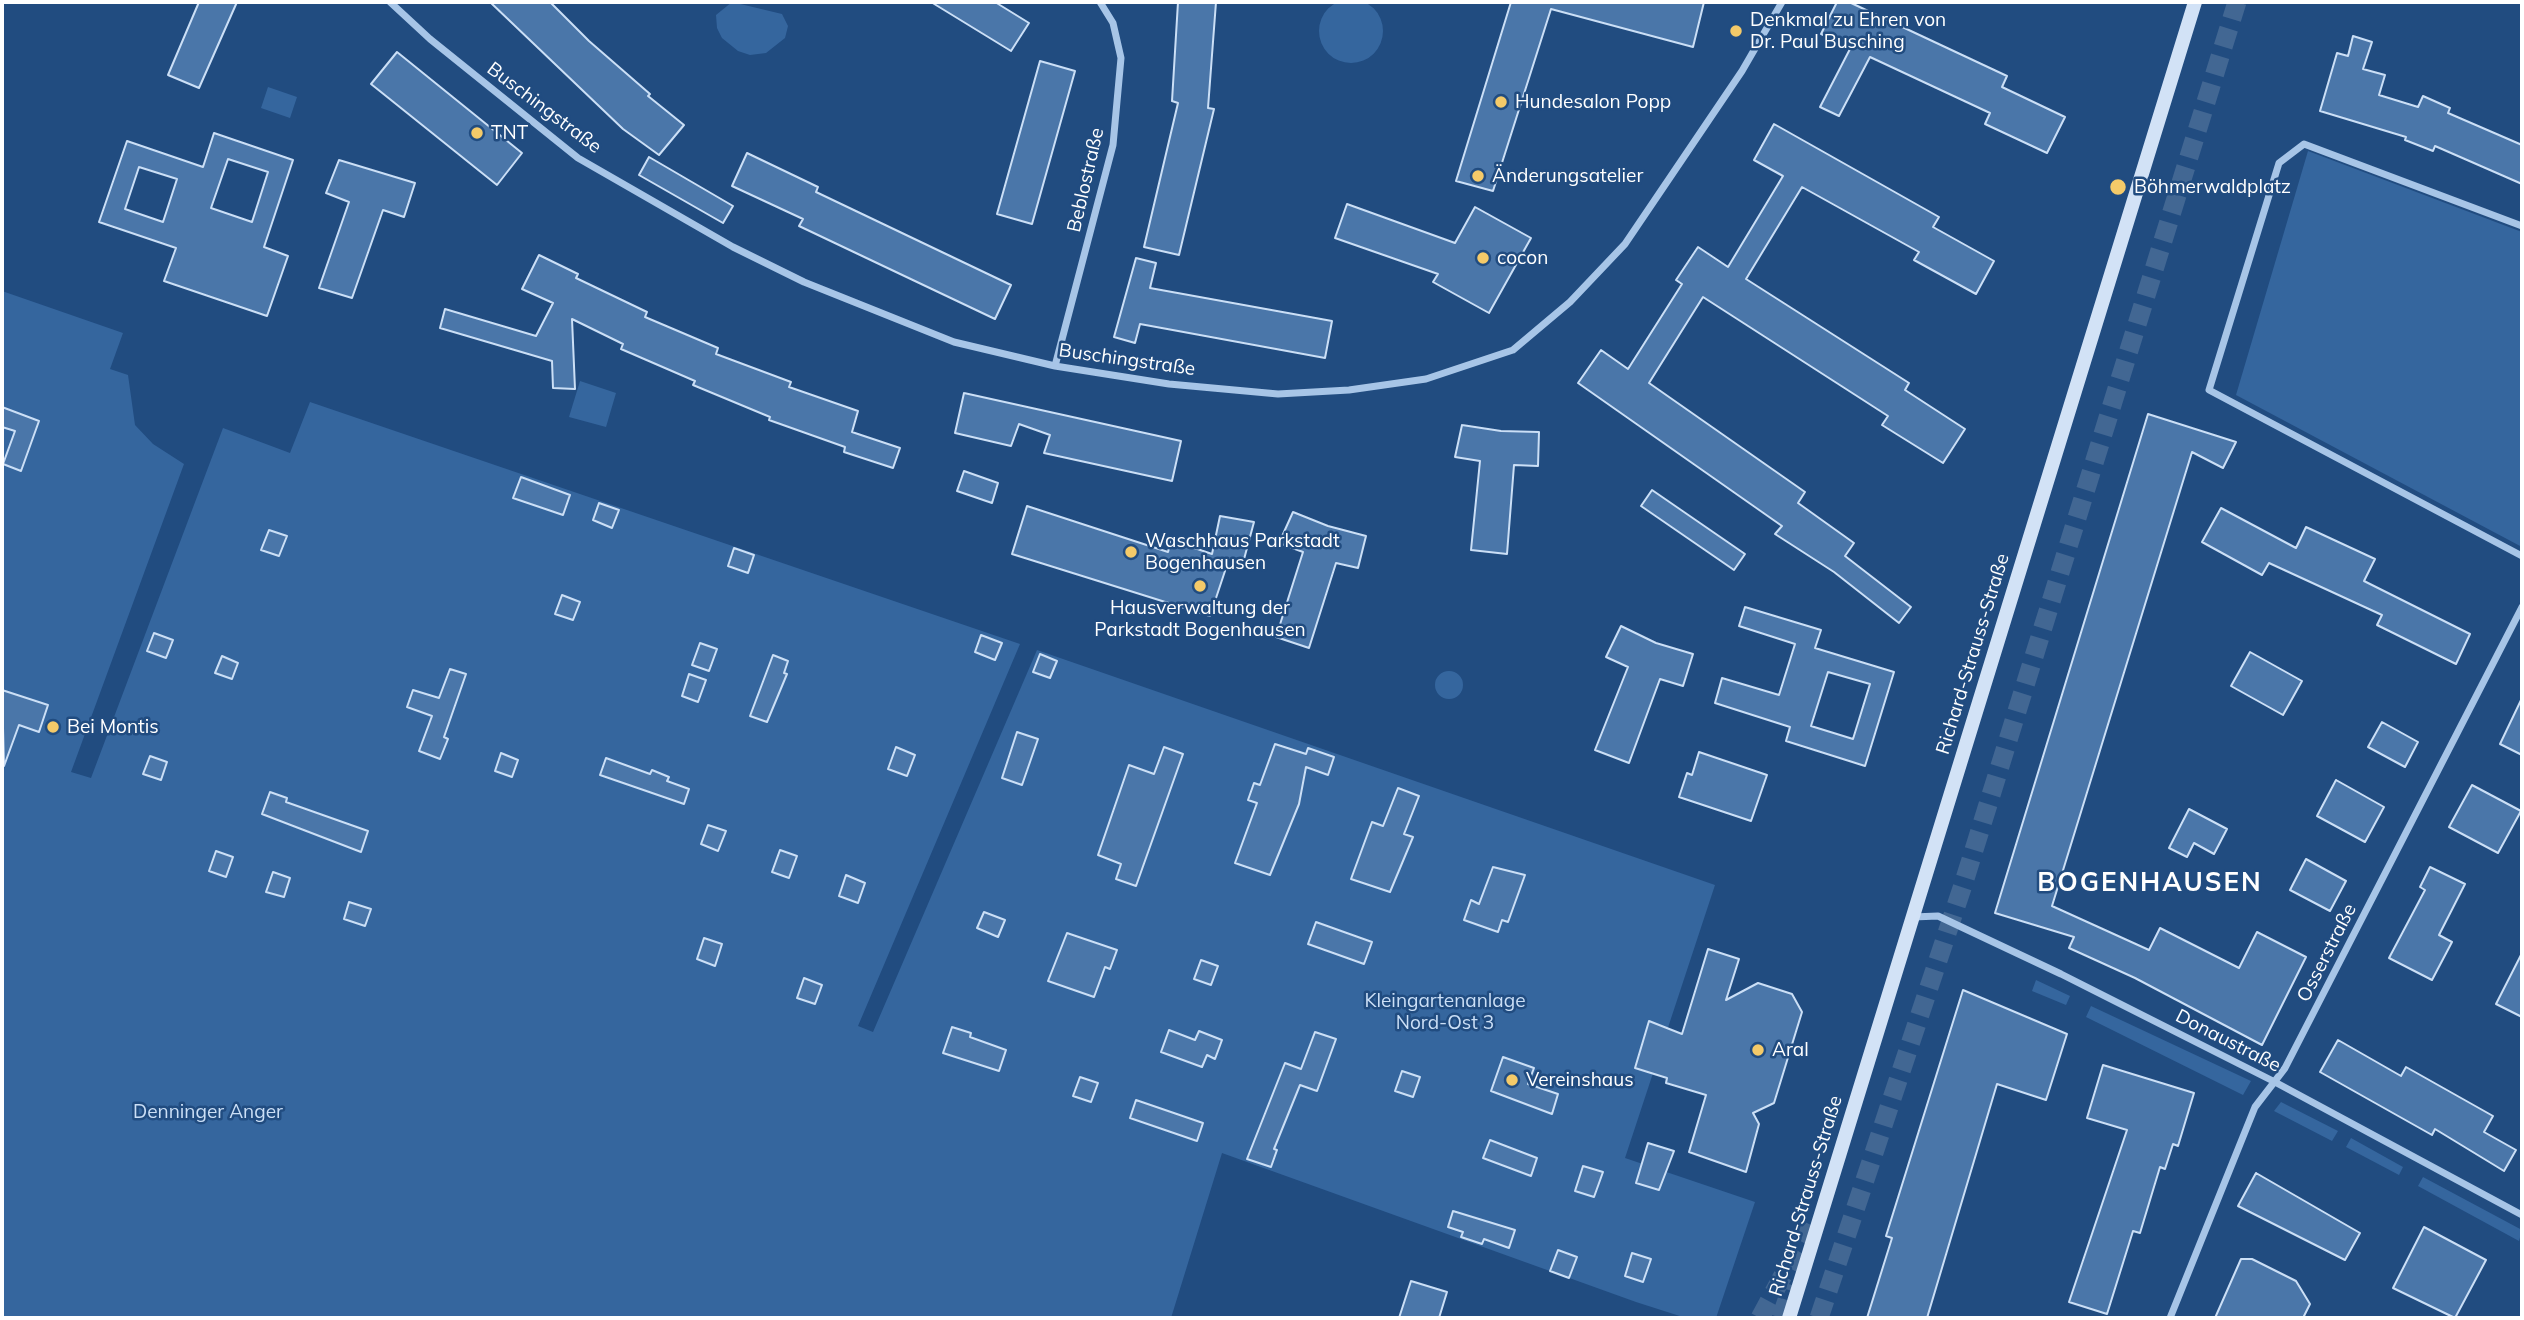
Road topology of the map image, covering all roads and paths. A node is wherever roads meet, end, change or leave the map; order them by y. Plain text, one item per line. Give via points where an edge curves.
1 (390, 2) edge
2 (1100, 2) edge
3 (1782, 2) edge
4 (2196, 2) edge
5 (2522, 226) edge
6 (1055, 366) junction
7 (2522, 556) edge
8 (2522, 607) edge
9 (1912, 918) junction
10 (2273, 1081) junction
11 (2522, 1215) edge
12 (1789, 1318) edge
13 (2170, 1318) edge

1 - 6 street, Buschingstraße via 578,158 733,247 804,282 954,342
2 - 6 street, Beblostraße via 1113,23 1121,58 1113,145
3 - 6 street, Buschingstraße via 1742,71 1625,244 1570,302 1513,350 1426,379 1278,394 1169,384
4 - 9 main road, Richard-Strauss-Straße
5 - 7 street via 2304,144 2279,163 2209,390
8 - 10 street, Osserstraße via 2286,1068
9 - 10 street, Donaustraße via 1938,916 1974,932
9 - 12 main road, Richard-Strauss-Straße
10 - 11 street, Donaustraße
10 - 13 street, Osserstraße via 2255,1107

